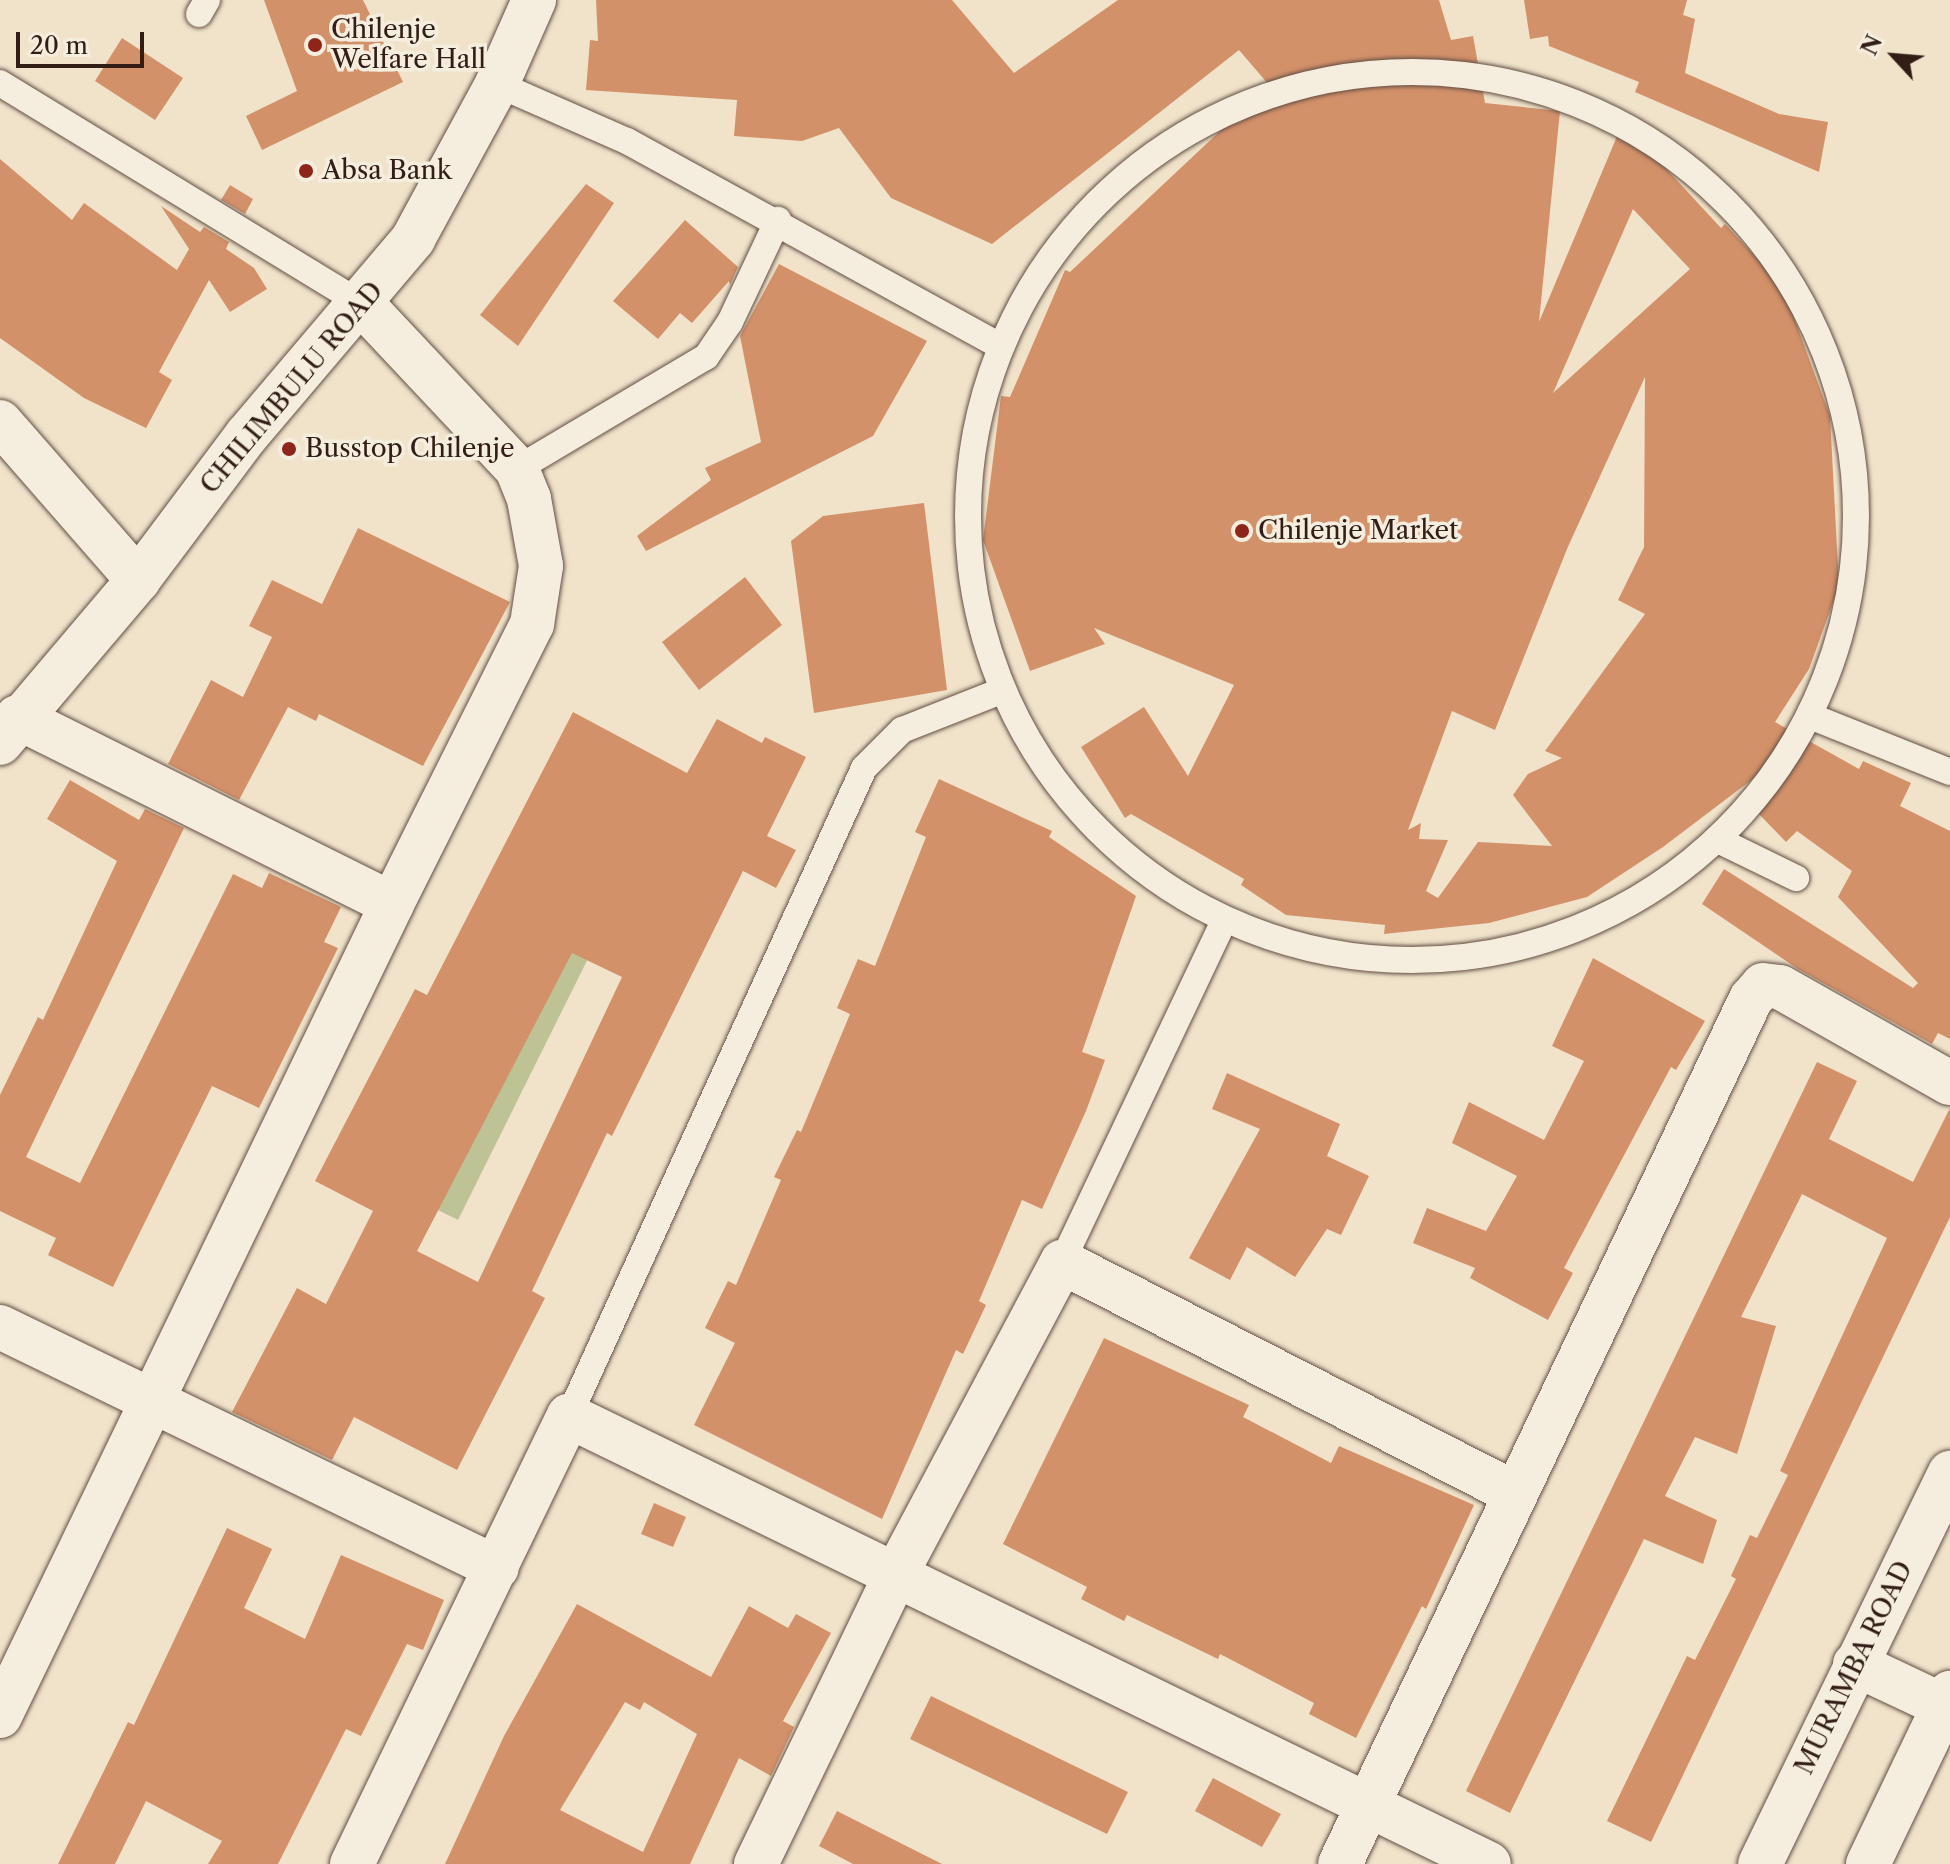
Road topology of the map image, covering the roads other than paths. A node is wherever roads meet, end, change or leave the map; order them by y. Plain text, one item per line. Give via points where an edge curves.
1 (534, 0) edge
2 (0, 83) edge
3 (497, 84) junction
4 (778, 220) junction
5 (363, 305) junction
6 (1001, 347) junction
7 (0, 422) edge
8 (517, 469) junction
9 (138, 580) junction
10 (1001, 691) junction
11 (1810, 716) junction
12 (9, 730) edge
13 (1950, 772) edge
14 (1718, 840) junction
15 (1796, 878) dead end
16 (392, 904) junction
17 (1223, 923) junction
18 (1950, 1083) edge
19 (1062, 1262) junction
20 (0, 1327) edge
21 (153, 1404) junction
22 (569, 1416) junction
23 (1950, 1473) edge
24 (1514, 1493) junction
25 (497, 1568) junction
26 (894, 1578) junction
27 (1855, 1664) junction
28 (1948, 1703) edge
29 (0, 1716) edge
30 (1370, 1803) junction
31 (352, 1864) edge
32 (756, 1864) edge
33 (1340, 1864) edge
34 (1489, 1864) edge
35 (1760, 1864) edge
36 (1868, 1864) edge

1 - 3 street, CHILIMBULU ROAD
2 - 5 lane
3 - 4 lane via 627,141
3 - 5 street, CHILIMBULU ROAD via 413,239
4 - 6 lane
4 - 8 lane via 730,322 706,357
5 - 8 street
5 - 9 street, CHILIMBULU ROAD via 247,435
6 - 10 lane via 976,431 967,519 976,607
6 - 11 lane via 1036,280 1081,219 1136,167 1199,125 1263,96 1341,79 1490,76 1631,126 1694,169 1748,221 1792,282 1826,349 1848,421 1857,511 1854,571 1838,645
7 - 9 street
8 - 16 street via 529,499 541,566 532,624
9 - 12 street, CHILIMBULU ROAD
10 - 17 lane via 1055,786 1120,854
10 - 22 lane via 902,730 864,768
11 - 13 lane
11 - 14 lane
12 - 16 street
14 - 15 lane
14 - 17 lane via 1633,904 1535,945 1430,964 1324,955
16 - 21 street
17 - 19 lane
18 - 24 street via 1780,987 1763,985 1751,999
19 - 24 street
19 - 26 street
20 - 21 street
21 - 25 street
21 - 29 street
22 - 25 street
22 - 26 street
23 - 27 street, MURAMBA ROAD
24 - 30 street
25 - 31 street
26 - 30 street
26 - 32 street
27 - 28 street
27 - 35 street, MURAMBA ROAD
28 - 36 street
30 - 33 street
30 - 34 street

